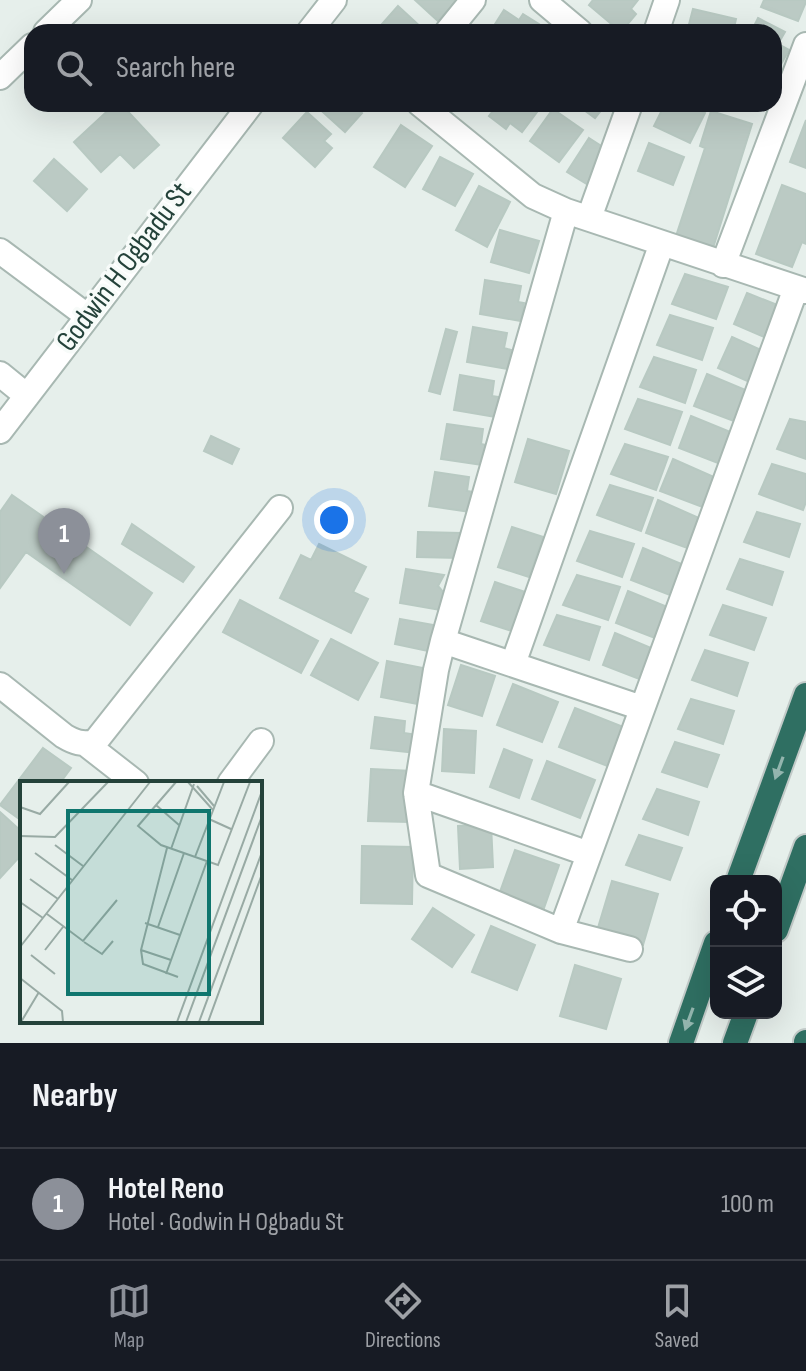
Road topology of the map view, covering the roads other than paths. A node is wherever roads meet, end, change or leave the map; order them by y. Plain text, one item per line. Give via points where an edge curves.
1 (79, 0) edge
2 (334, 0) edge
3 (473, 0) edge
4 (542, 0) edge
5 (667, 0) edge
6 (54, 24) edge
7 (315, 24) edge
8 (454, 24) edge
9 (570, 24) edge
10 (659, 24) edge
11 (805, 48) edge
12 (24, 54) edge
13 (0, 77) edge
14 (782, 109) edge
15 (245, 112) edge
16 (430, 112) edge
17 (626, 112) edge
18 (781, 112) edge
19 (578, 214) junction
20 (662, 243) junction
21 (0, 251) edge
22 (723, 265) junction
23 (801, 290) edge
24 (87, 316) junction
25 (0, 374) edge
26 (27, 396) junction
27 (0, 431) edge
28 (280, 508) dead end
29 (443, 641) junction
30 (513, 664) junction
31 (0, 685) edge
32 (806, 695) edge
33 (642, 708) junction
34 (261, 741) dead end
35 (86, 744) junction
36 (133, 781) edge
37 (231, 781) edge
38 (416, 793) junction
39 (806, 847) edge
40 (589, 854) junction
41 (740, 875) edge
42 (782, 913) edge
43 (561, 931) junction
44 (715, 947) edge
45 (630, 949) dead end
46 (744, 1019) edge
47 (681, 1043) edge
48 (735, 1043) edge

1 - 6 street
2 - 7 street
3 - 8 street
4 - 9 street
5 - 10 street
11 - 14 street
12 - 13 street
15 - 24 street, Godwin H Ogbadu St
16 - 19 street via 533,196
17 - 19 street
18 - 22 street
19 - 20 street
19 - 29 street
20 - 22 street
20 - 30 street
21 - 24 street
22 - 23 street
23 - 33 street
24 - 26 street, Godwin H Ogbadu St
25 - 26 street
26 - 27 street, Godwin H Ogbadu St
28 - 35 street via 125,706 95,742
29 - 30 street
29 - 38 street
30 - 33 street
31 - 35 street via 64,736
32 -> 41 highway
33 - 40 street
34 - 37 street
35 - 36 street
38 - 40 street
38 - 43 street via 428,875
39 - 42 highway
40 - 43 street
43 - 45 street
44 -> 47 highway
46 - 48 highway

